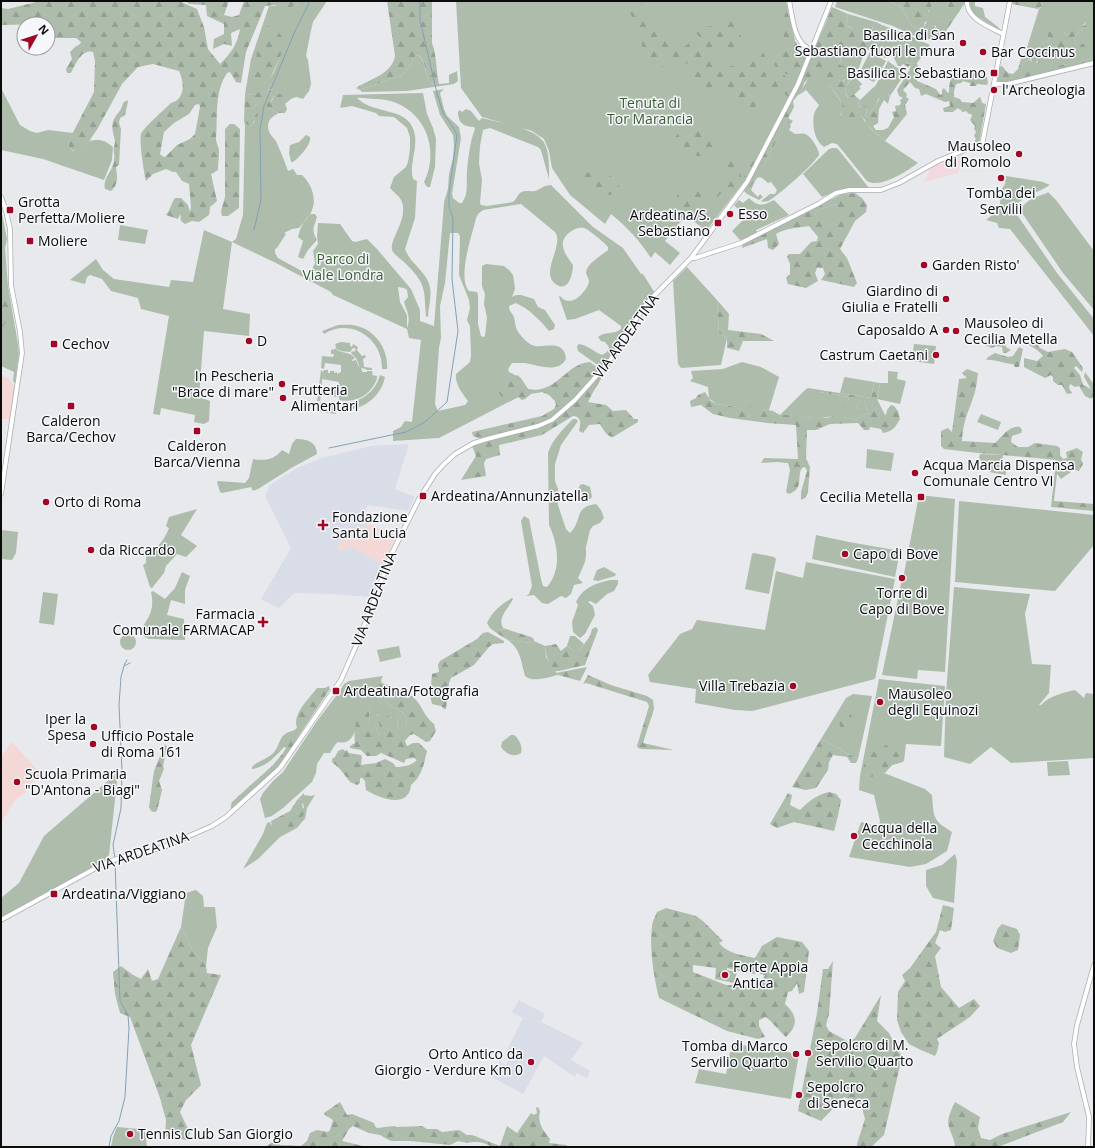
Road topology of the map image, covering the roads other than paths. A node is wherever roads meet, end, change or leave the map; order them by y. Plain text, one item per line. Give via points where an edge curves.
1 (789, 1) edge
2 (831, 1) edge
3 (967, 1) edge
4 (1010, 1) edge
5 (1003, 34) junction
6 (812, 50) junction
7 (1094, 63) edge
8 (994, 84) junction
9 (1, 196) edge
10 (691, 258) junction
11 (1, 494) edge
12 (1, 920) edge
13 (1094, 965) edge
14 (1088, 1147) edge

1 - 6 main road via 798,38 805,47
2 - 6 main road, VIA ARDEATINA
3 - 5 main road via 967,9 971,14
4 - 5 main road
5 - 8 main road
6 - 10 main road, VIA ARDEATINA via 798,84 747,182
7 - 8 main road via 1008,84
8 - 10 main road via 982,145 938,161 881,190 850,190 836,193 742,243
9 - 11 main road via 10,225 11,285 22,353
10 - 12 main road, VIA ARDEATINA via 647,304 609,362 561,414 541,426 474,443 455,454 439,468 419,499 395,546 341,680 280,768 226,817 212,826 169,845 115,859 87,871
13 - 14 main road via 1074,1041 1076,1063 1089,1117

